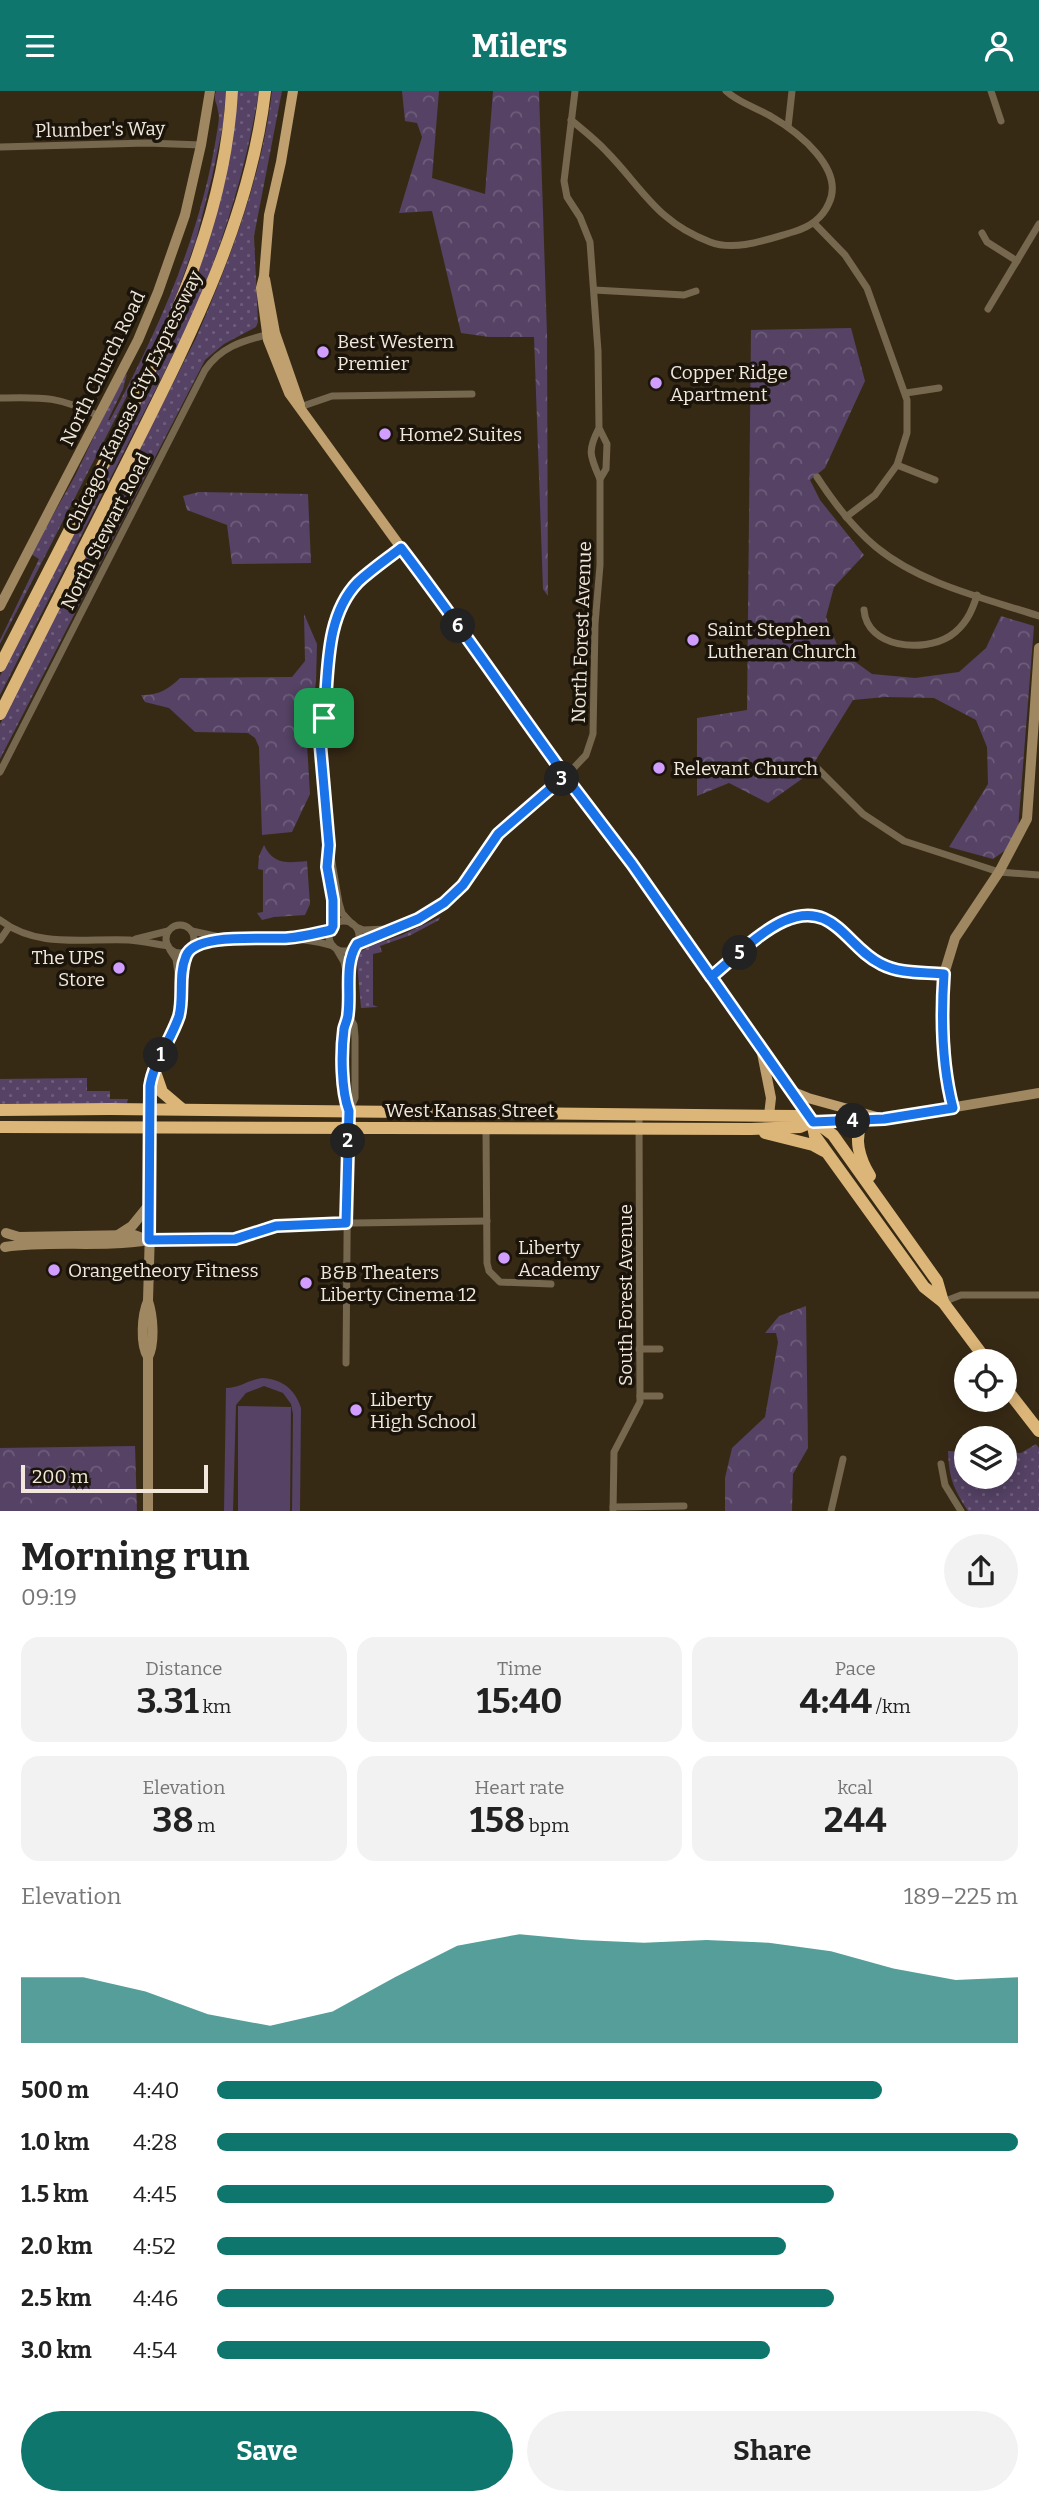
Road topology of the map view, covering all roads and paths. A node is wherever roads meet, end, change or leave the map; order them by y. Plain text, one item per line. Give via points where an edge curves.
1 (210, 91) edge
2 (232, 91) edge
3 (265, 91) edge
4 (293, 91) edge
5 (575, 91) edge
6 (726, 91) edge
7 (792, 91) edge
8 (991, 91) edge
9 (571, 120) junction
10 (1001, 121) dead end
11 (788, 127) junction
12 (201, 145) junction
13 (0, 147) edge
14 (814, 223) junction
15 (1039, 223) edge
16 (982, 233) dead end
17 (1017, 261) junction
18 (264, 277) junction
19 (594, 290) junction
20 (696, 291) dead end
21 (988, 309) dead end
22 (267, 335) junction
23 (939, 388) dead end
24 (906, 393) junction
25 (472, 394) dead end
26 (0, 398) edge
27 (300, 407) junction
28 (99, 416) junction
29 (600, 428) junction
30 (897, 465) junction
31 (817, 477) dead end
32 (600, 479) junction
33 (935, 480) dead end
34 (846, 517) junction
35 (401, 548) junction
36 (977, 595) junction
37 (0, 606) edge
38 (864, 610) dead end
39 (1039, 617) edge
40 (1039, 648) edge
41 (0, 666) edge
42 (0, 714) edge
43 (816, 768) dead end
44 (0, 772) edge
45 (565, 776) junction
46 (329, 845) junction
47 (999, 872) junction
48 (1039, 875) edge
49 (0, 920) edge
50 (354, 926) junction
51 (9, 927) junction
52 (332, 928) junction
53 (392, 929) junction
54 (169, 930) junction
55 (192, 932) junction
56 (292, 938) junction
57 (228, 939) junction
58 (0, 940) edge
59 (131, 940) junction
60 (356, 945) junction
61 (169, 948) junction
62 (191, 948) junction
63 (335, 948) junction
64 (944, 974) junction
65 (711, 977) junction
66 (349, 983) junction
67 (180, 987) junction
68 (762, 1050) junction
69 (155, 1069) junction
70 (790, 1090) junction
71 (1039, 1093) edge
72 (953, 1108) junction
73 (0, 1109) edge
74 (148, 1109) junction
75 (183, 1109) junction
76 (349, 1111) junction
77 (639, 1115) junction
78 (769, 1115) junction
79 (884, 1119) junction
80 (864, 1120) junction
81 (813, 1122) junction
82 (149, 1127) junction
83 (0, 1128) edge
84 (348, 1128) junction
85 (640, 1129) junction
86 (751, 1129) junction
87 (486, 1130) junction
88 (828, 1154) junction
89 (881, 1202) junction
90 (149, 1204) junction
91 (487, 1221) junction
92 (346, 1223) junction
93 (3, 1229) edge
94 (118, 1235) junction
95 (149, 1240) junction
96 (2, 1249) edge
97 (551, 1283) dead end
98 (1039, 1294) edge
99 (943, 1301) junction
100 (639, 1349) junction
101 (660, 1349) dead end
102 (978, 1349) edge
103 (346, 1363) dead end
104 (660, 1395) dead end
105 (640, 1396) junction
106 (1017, 1399) edge
107 (1033, 1414) edge
108 (1039, 1431) edge
109 (843, 1459) dead end
110 (940, 1464) dead end
111 (684, 1506) dead end
112 (613, 1509) edge
113 (148, 1511) edge
114 (831, 1511) edge
115 (961, 1511) edge

1 - 12 main road, North Church Road
2 - 41 highway, Chicago-Kansas City Expressway via 221,173 196,265 136,400
3 - 42 highway, Chicago-Kansas City Expressway via 252,160 218,270 164,389
4 - 18 main road via 269,215
5 - 9 street, North Forest Avenue
6 - 11 street
7 - 11 street
8 - 10 street
9 - 14 street via 606,151 654,208 710,242 744,244
9 - 19 street, North Forest Avenue via 564,181 567,197 590,242
11 - 14 street via 824,162 832,177 830,202
12 - 13 street, Plumber's Way
12 - 28 main road, North Church Road via 186,215 158,292
14 - 24 street via 845,255 867,288
15 - 17 street
16 - 17 street via 987,242
17 - 21 street
18 - 22 main road via 261,288
18 - 27 main road via 275,333
19 - 20 street via 684,295
19 - 29 street, North Forest Avenue
22 - 27 main road via 283,381
22 - 44 street, North Stewart Road via 232,345 205,370
23 - 24 street
24 - 30 street via 907,433
25 - 27 street via 332,396
26 - 28 street via 63,400
27 - 35 main road
28 - 37 main road, North Church Road
29 - 32 street, North Forest Avenue via 608,459
29 - 32 street, North Forest Avenue via 590,448
30 - 33 street
30 - 34 street via 874,495
31 - 34 street
32 - 45 street, North Forest Avenue via 593,734 586,755
34 - 36 street via 901,564
35 - 45 main road
35 - 46 street via 359,582 345,600 331,639 320,742
36 - 38 street via 957,630 924,645 883,638 866,622
36 - 39 street
40 - 47 main road via 1027,819
43 - 47 street via 888,832
45 - 53 street, North Forest Avenue via 498,834 463,885 444,903
45 - 65 main road
46 - 50 street via 342,913
46 - 52 street
47 - 48 street
47 - 64 main road via 955,937
49 - 51 street
50 - 52 street via 342,922
50 - 53 street
50 - 60 street via 359,935
51 - 58 street
51 - 59 street via 53,940
52 - 56 street
52 - 63 street via 329,938
53 - 60 street, North Forest Avenue
54 - 55 street via 185,925
54 - 59 street
54 - 61 street
55 - 57 street
55 - 62 street
56 - 57 street
56 - 63 street
57 - 62 street
59 - 61 street
60 - 63 street via 346,951
60 - 66 street
61 - 62 street via 182,953
61 - 67 street via 176,959
62 - 67 street
63 - 66 street
64 - 65 street via 889,968 865,954 836,925 805,916 775,926
64 - 72 main road via 946,1065
65 - 68 main road
66 - 76 street via 348,1016 355,1037 355,1098
67 - 69 street via 179,1013
68 - 70 main road
68 - 78 main road via 771,1098
69 - 74 street
69 - 75 highway via 162,1093
70 - 79 main road
70 - 81 main road
71 - 72 main road, West Kansas Street
72 - 79 main road, West Kansas Street
73 - 74 highway, West Kansas Street
74 - 75 highway, West Kansas Street
74 - 82 main road
75 - 76 highway, West Kansas Street
76 - 77 highway, West Kansas Street
76 - 84 street
77 - 78 highway, West Kansas Street
77 - 85 street, South Forest Avenue
78 - 81 highway, West Kansas Street
79 - 80 main road, West Kansas Street
80 - 81 main road, West Kansas Street
80 - 89 highway via 858,1131 860,1152
81 - 86 highway, West Kansas Street via 800,1128
81 - 88 highway via 815,1136
81 - 89 highway via 833,1135
82 - 83 highway, West Kansas Street
82 - 84 highway, West Kansas Street
82 - 90 main road
84 - 87 highway, West Kansas Street
84 - 92 street
85 - 86 highway, West Kansas Street
85 - 87 highway, West Kansas Street
85 - 100 street, South Forest Avenue
86 - 88 highway via 817,1146
87 - 91 street
88 - 99 highway via 924,1287
89 - 99 highway via 937,1281
90 - 94 main road via 132,1226
90 - 95 main road
91 - 92 street
91 - 97 street via 487,1263 492,1275 500,1282
92 - 95 street via 276,1226 235,1239
92 - 103 street
93 - 94 main road via 19,1237
93 - 96 main road
94 - 95 main road
95 - 96 main road via 30,1243
95 - 113 main road via 144,1310
98 - 99 street via 961,1295
99 - 102 highway
100 - 101 street
100 - 105 street, South Forest Avenue
104 - 105 street
105 - 112 street, South Forest Avenue via 636,1414 614,1452
106 - 107 highway
107 - 108 highway
109 - 114 street
110 - 115 street via 945,1485
111 - 112 street

